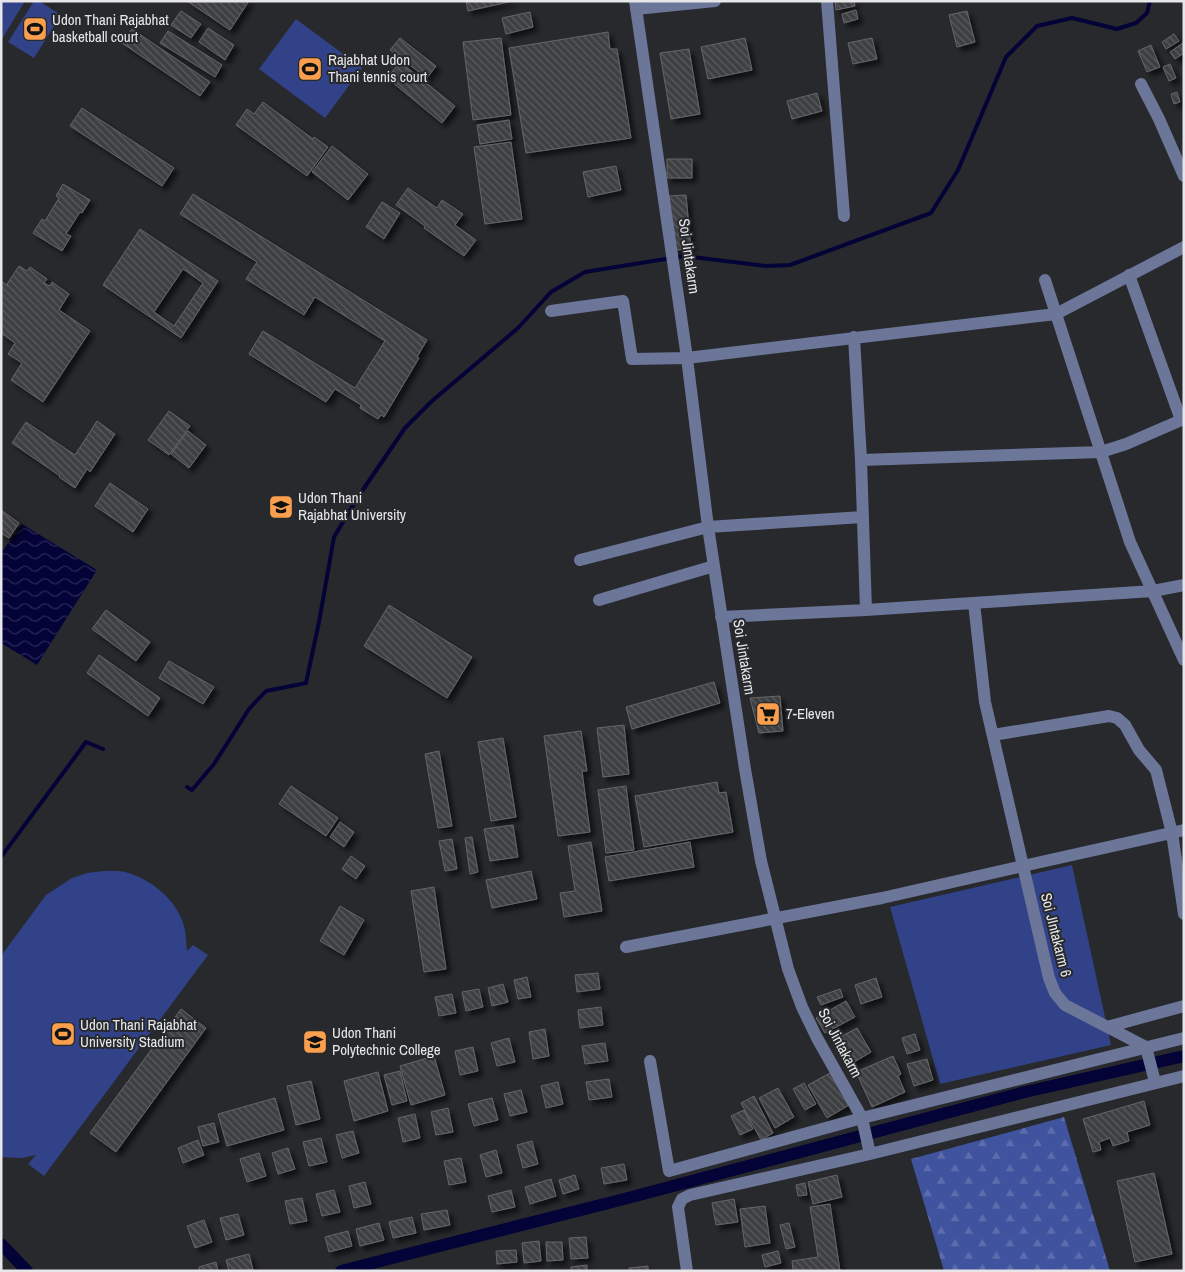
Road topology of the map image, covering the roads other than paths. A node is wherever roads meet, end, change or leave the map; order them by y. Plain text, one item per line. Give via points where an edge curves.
1 (827, 1) edge
2 (708, 2) edge
3 (635, 5) edge
4 (1141, 84) dead end
5 (1184, 176) edge
6 (844, 216) dead end
7 (1184, 247) edge
8 (1129, 275) junction
9 (1046, 280) dead end
10 (551, 311) dead end
11 (1056, 314) junction
12 (854, 337) junction
13 (687, 358) junction
14 (1182, 420) edge
15 (1100, 452) junction
16 (861, 460) junction
17 (863, 517) junction
18 (708, 527) junction
19 (580, 560) dead end
20 (714, 566) junction
21 (1184, 585) edge
22 (1153, 591) junction
23 (599, 600) dead end
24 (974, 603) junction
25 (866, 610) junction
26 (721, 617) junction
27 (1184, 660) edge
28 (993, 735) junction
29 (1178, 832) edge
30 (1023, 866) junction
31 (1184, 914) edge
32 (776, 919) junction
33 (626, 947) dead end
34 (1184, 1006) edge
35 (1107, 1027) junction
36 (1184, 1038) edge
37 (1147, 1048) junction
38 (650, 1061) dead end
39 (1184, 1076) edge
40 (1155, 1082) junction
41 (863, 1121) junction
42 (869, 1148) junction
43 (687, 1271) edge

1 - 6 street
2 - 3 street
3 - 13 street, Soi Jintakarm
4 - 5 street
7 - 8 street
8 - 11 street
8 - 14 street
9 - 11 street
10 - 13 street via 623,301 632,359
11 - 12 street
11 - 15 street
12 - 13 street
12 - 16 street
13 - 18 street, Soi Jintakarm
14 - 15 street
15 - 16 street
15 - 22 street via 1130,542
16 - 17 street
17 - 18 street
17 - 25 street
18 - 19 street
18 - 20 street, Soi Jintakarm
20 - 23 street
20 - 26 street, Soi Jintakarm
21 - 22 street
22 - 24 street
22 - 27 street
24 - 25 street
24 - 28 street, Soi JIntakarm 6 via 985,702
25 - 26 street
26 - 32 street, Soi Jintakarm via 761,861
28 - 29 street via 1109,716 1117,718 1130,731 1139,750 1156,770
28 - 30 street, Soi JIntakarm 6
29 - 30 street
29 - 31 street
30 - 32 street
30 - 35 street, Soi JIntakarm 6 via 1048,978 1055,993 1065,1005
32 - 33 street
32 - 41 street, Soi Jintakarm via 788,969 802,1007
34 - 35 street
35 - 37 street, Soi JIntakarm 6
36 - 37 street
37 - 40 street
37 - 41 street
38 - 41 street via 669,1171
39 - 40 street
40 - 42 street
41 - 42 street, Soi Jintakarm
42 - 43 street via 690,1195 682,1200 678,1207

